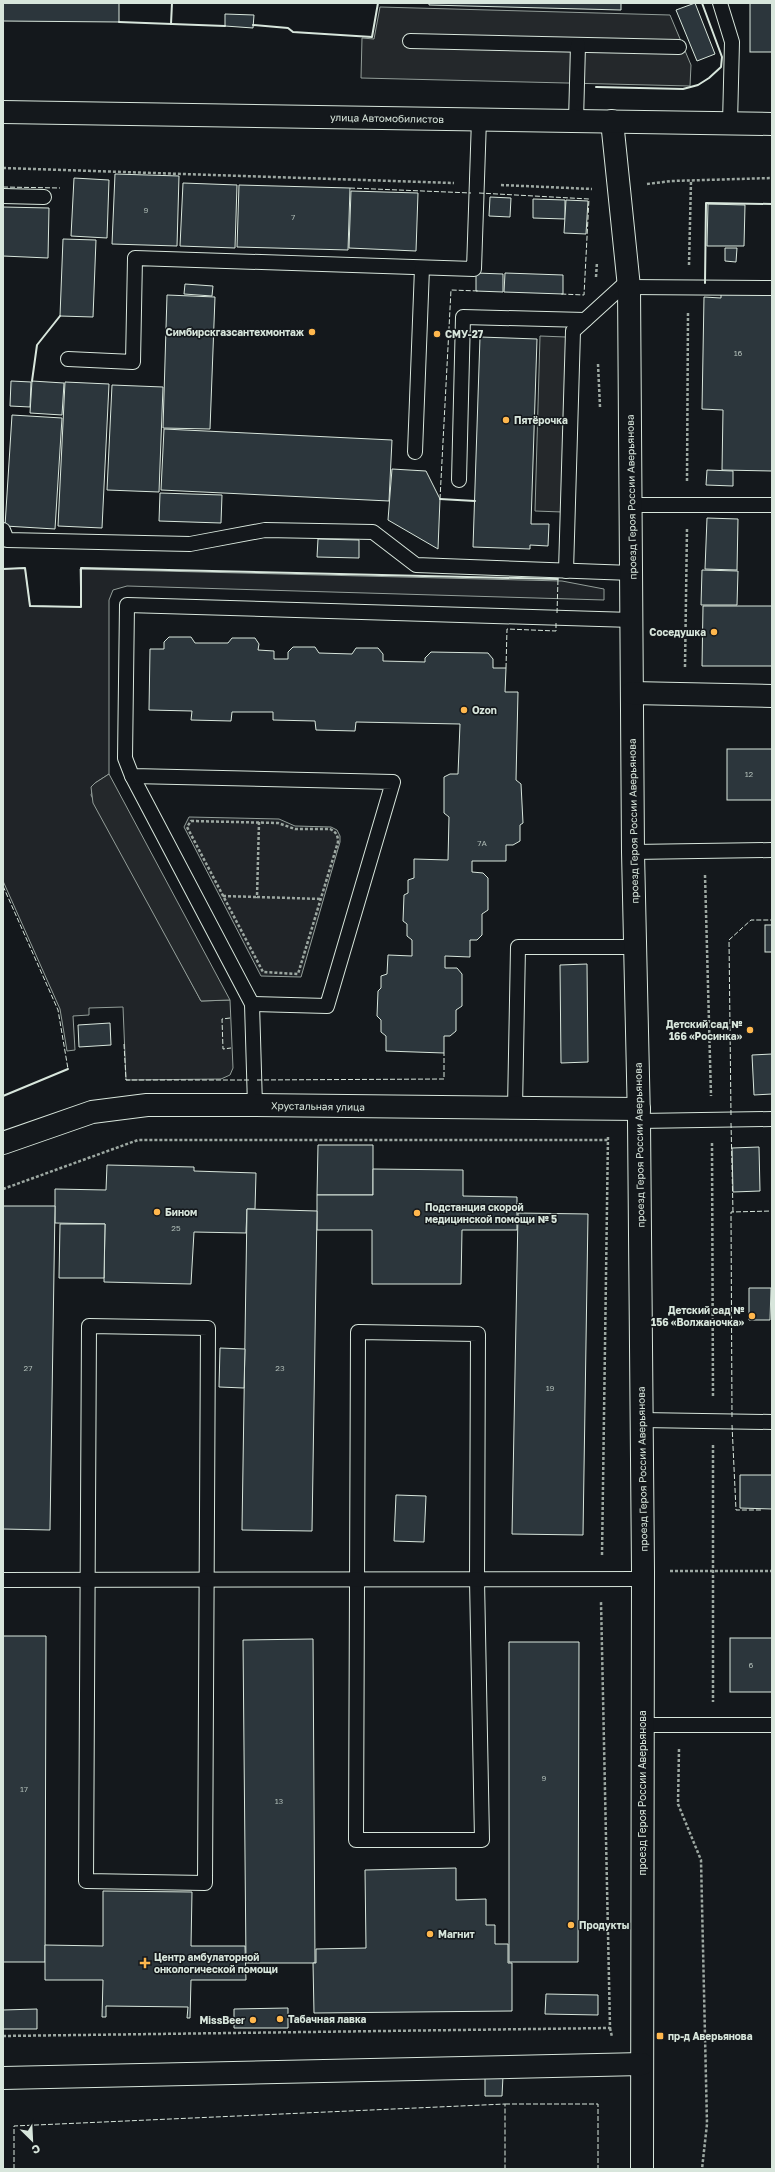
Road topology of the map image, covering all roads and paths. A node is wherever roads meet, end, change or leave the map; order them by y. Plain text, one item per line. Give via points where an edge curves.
1 (720, 3) edge
2 (410, 41) dead end
3 (578, 45) junction
4 (678, 46) dead end
5 (3, 112) edge
6 (479, 119) junction
7 (576, 121) junction
8 (612, 121) junction
9 (730, 123) junction
10 (772, 124) edge
11 (3, 168) edge
12 (772, 178) edge
13 (691, 181) junction
14 (476, 184) junction
15 (620, 187) junction
16 (3, 196) edge
17 (44, 197) dead end
18 (597, 258) dead end
19 (422, 268) junction
20 (629, 284) junction
21 (689, 287) junction
22 (772, 288) edge
23 (590, 316) junction
24 (68, 359) dead end
25 (597, 359) dead end
26 (600, 414) dead end
27 (415, 452) dead end
28 (459, 480) dead end
29 (631, 505) junction
30 (687, 505) junction
31 (772, 505) edge
32 (3, 530) edge
33 (566, 571) junction
34 (632, 573) junction
35 (632, 620) junction
36 (632, 694) junction
37 (684, 694) junction
38 (772, 696) edge
39 (132, 776) junction
40 (260, 822) junction
41 (705, 850) junction
42 (772, 850) edge
43 (633, 852) junction
44 (223, 896) junction
45 (257, 897) junction
46 (321, 899) junction
47 (635, 947) junction
48 (252, 1004) junction
49 (254, 1105) junction
50 (515, 1108) junction
51 (608, 1109) junction
52 (639, 1115) junction
53 (712, 1120) junction
54 (772, 1120) edge
55 (608, 1140) junction
56 (3, 1143) edge
57 (3, 1189) edge
58 (713, 1419) junction
59 (642, 1420) junction
60 (772, 1422) edge
61 (713, 1571) junction
62 (772, 1571) edge
63 (643, 1575) junction
64 (601, 1579) junction
65 (3, 1580) edge
66 (86, 1580) junction
67 (208, 1580) junction
68 (356, 1580) junction
69 (476, 1580) junction
70 (713, 1724) junction
71 (642, 1725) junction
72 (679, 1725) junction
73 (772, 1725) edge
74 (3, 2036) edge
75 (642, 2064) junction
76 (3, 2078) edge
77 (642, 2169) edge
78 (702, 2169) edge

1 - 9 lane via 732,42
2 - 3 lane
3 - 4 lane
3 - 7 lane
5 - 6 street, улица Автомобилистов
6 - 7 street, улица Автомобилистов
6 - 14 lane
7 - 8 street, улица Автомобилистов
8 - 9 street, улица Автомобилистов
8 - 15 street, проезд Героя России Аверьянова
9 - 10 street, улица Автомобилистов
11 - 14 path
12 - 13 path
13 - 15 path
13 - 21 path
14 - 15 path via 600,189
14 - 19 lane via 474,269
15 - 20 street, проезд Героя России Аверьянова
16 - 17 lane
18 - 23 path
19 - 24 lane via 135,258 133,362
19 - 27 lane
20 - 21 lane
20 - 23 lane
20 - 29 street, проезд Героя России Аверьянова
21 - 22 lane
21 - 30 path
23 - 28 lane via 463,316
23 - 33 lane via 573,331
25 - 26 path
29 - 30 lane
29 - 34 street, проезд Героя России Аверьянова
30 - 31 lane
30 - 37 path
32 - 33 lane via 7,540 190,544 265,530 373,532 416,565
33 - 34 lane
34 - 35 street, проезд Героя России Аверьянова
35 - 36 street, проезд Героя России Аверьянова
35 - 39 lane via 127,605 125,758
36 - 37 street
36 - 43 street, проезд Героя России Аверьянова
37 - 38 street
39 - 48 lane
39 - 48 lane via 393,782 327,1006
40 - 44 path via 191,821 187,828
40 - 45 path
40 - 46 path via 278,822 295,829 330,829 338,836
41 - 42 lane
41 - 43 lane
41 - 53 path
43 - 47 street, проезд Героя России Аверьянова
44 - 45 path
44 - 46 path via 263,972 298,974
45 - 46 path
47 - 50 lane via 518,947
47 - 52 street, проезд Героя России Аверьянова
48 - 49 lane
49 - 50 street, Хрустальная улица
49 - 56 street, Хрустальная улица via 147,1105 92,1112
50 - 51 street, Хрустальная улица
51 - 52 street, Хрустальная улица
51 - 55 path
52 - 53 lane
52 - 59 street, проезд Героя России Аверьянова
53 - 54 lane
53 - 58 path
55 - 57 path via 138,1140
55 - 64 path
58 - 59 lane
58 - 60 lane
58 - 61 path
59 - 63 street, проезд Героя России Аверьянова
61 - 62 path
61 - 63 path
61 - 70 path
63 - 64 lane
63 - 71 street, проезд Героя России Аверьянова
64 - 69 lane
64 - 74 path via 610,2028
65 - 66 lane
66 - 67 lane
66 - 67 lane via 89,1326 208,1328
66 - 67 lane via 86,1881 205,1884
67 - 68 lane
68 - 69 lane
68 - 69 lane via 358,1332 478,1334
68 - 69 lane via 356,1840 482,1840
70 - 72 lane
70 - 73 lane
71 - 72 lane
71 - 75 street, проезд Героя России Аверьянова
72 - 78 path via 678,1804 701,1860 707,2124
75 - 76 street
75 - 77 street, проезд Героя России Аверьянова

